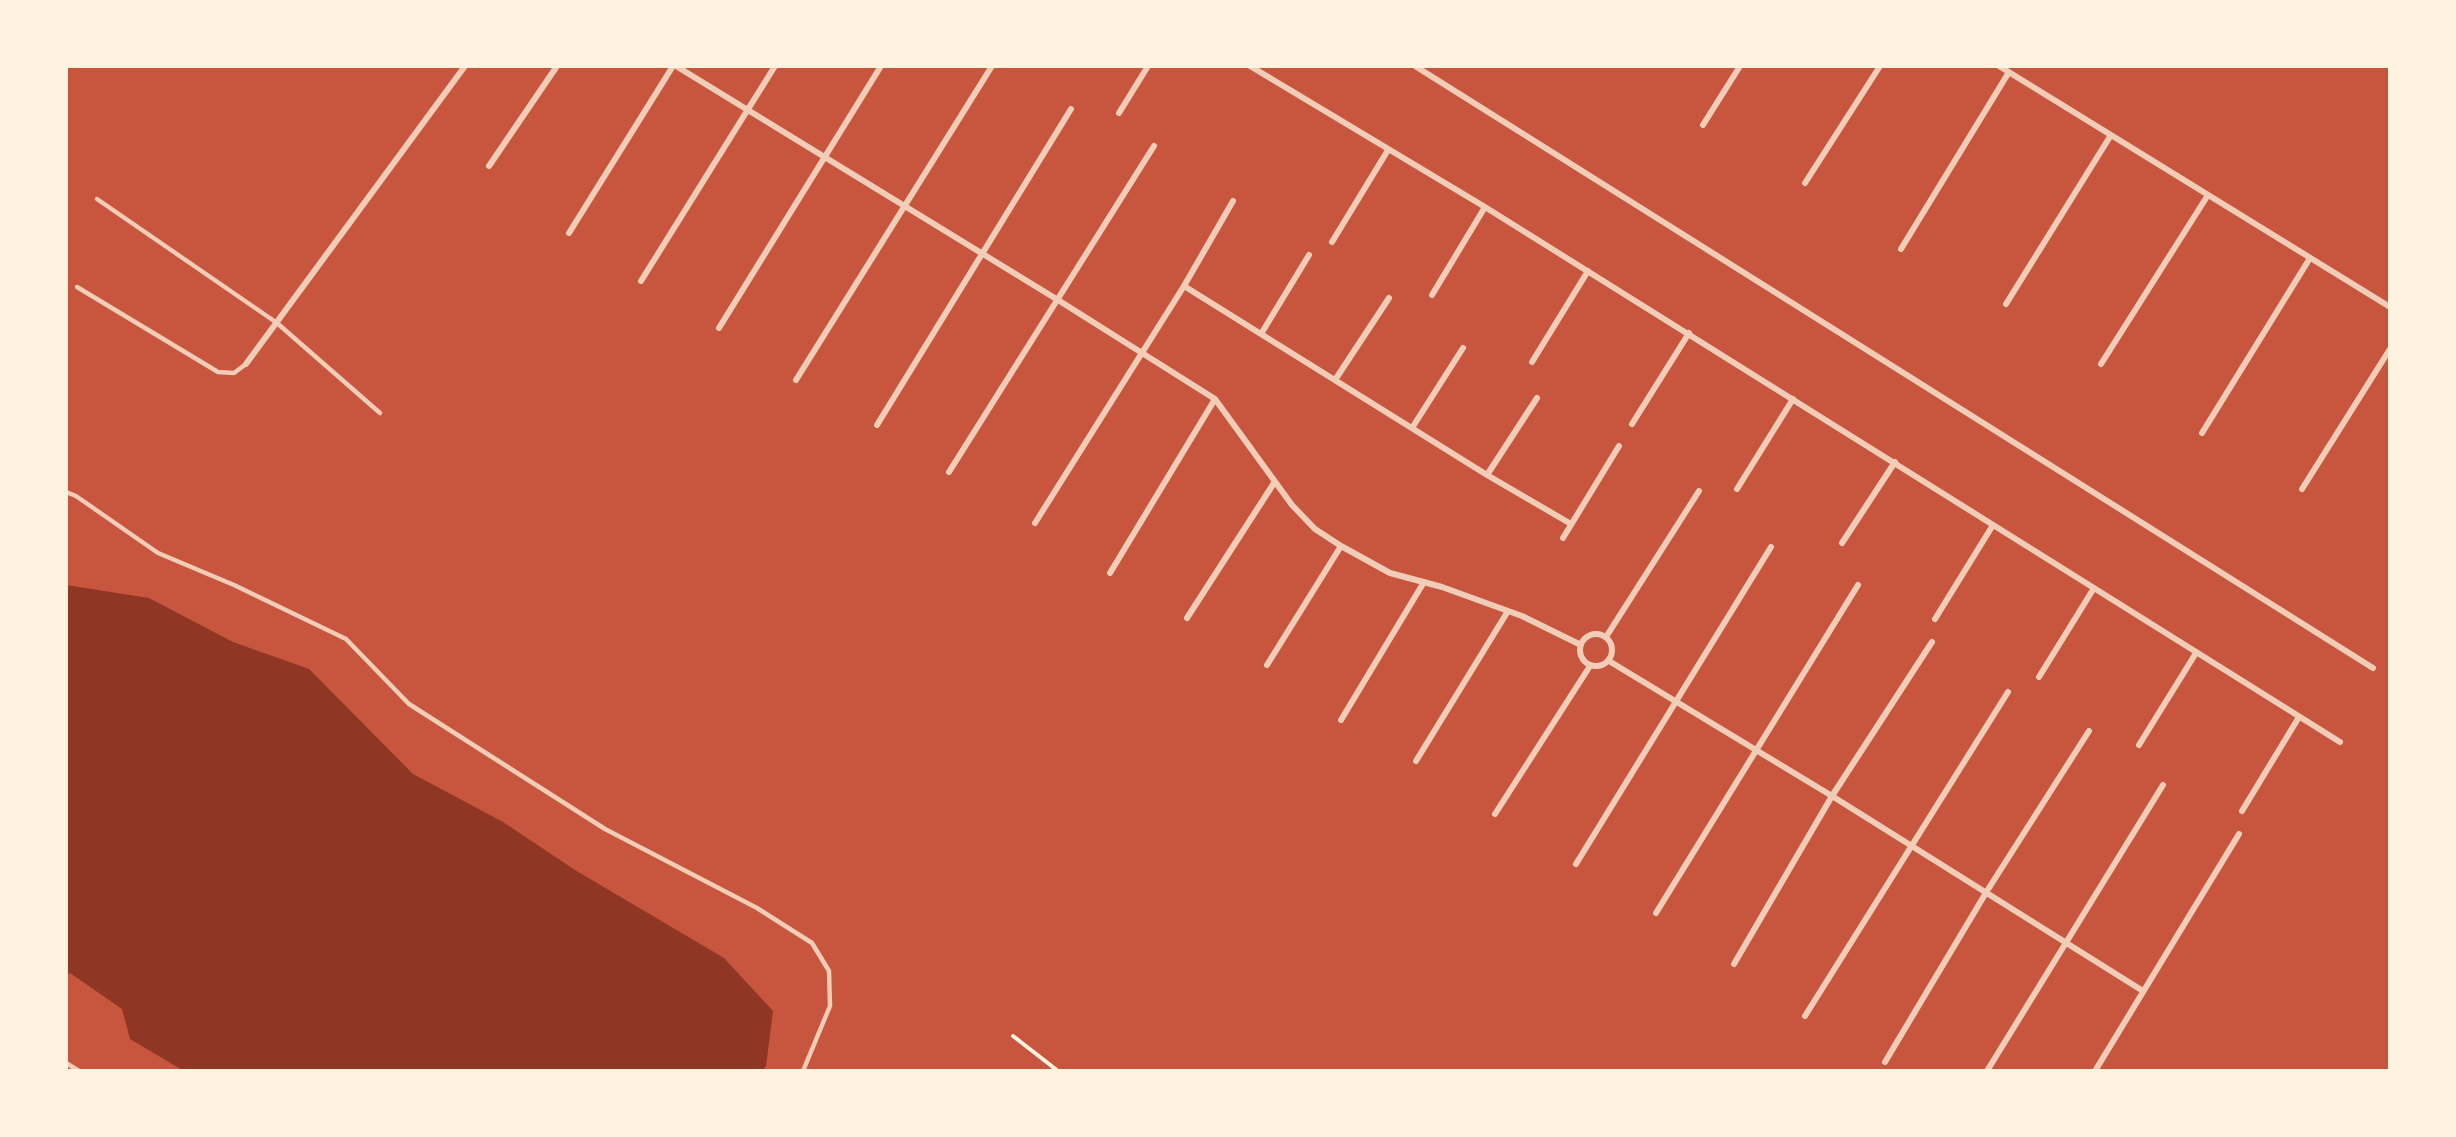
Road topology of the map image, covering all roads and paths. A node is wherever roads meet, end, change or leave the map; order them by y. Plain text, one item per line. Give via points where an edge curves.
1 (465, 66) edge
2 (557, 66) edge
3 (674, 66) edge
4 (775, 66) edge
5 (881, 66) edge
6 (992, 66) edge
7 (1148, 66) edge
8 (1250, 66) edge
9 (1415, 66) edge
10 (1740, 66) edge
11 (1880, 66) edge
12 (1999, 66) edge
13 (2010, 72) junction
14 (1071, 109) dead end
15 (749, 110) junction
16 (1119, 113) dead end
17 (1702, 125) dead end
18 (2111, 135) junction
19 (1154, 146) dead end
20 (1388, 150) junction
21 (826, 158) junction
22 (489, 166) dead end
23 (1805, 183) dead end
24 (2208, 195) junction
25 (97, 199) dead end
26 (1233, 201) dead end
27 (906, 206) junction
28 (1485, 207) junction
29 (569, 233) dead end
30 (1332, 242) dead end
31 (1900, 249) dead end
32 (981, 253) junction
33 (1309, 255) dead end
34 (2310, 258) junction
35 (1588, 271) junction
36 (641, 282) dead end
37 (1184, 286) junction
38 (77, 287) dead end
39 (1432, 295) dead end
40 (1389, 298) dead end
41 (1058, 300) junction
42 (2006, 304) dead end
43 (2390, 307) edge
44 (276, 323) junction
45 (719, 328) dead end
46 (1689, 333) junction
47 (1262, 334) junction
48 (1463, 348) dead end
49 (2390, 349) edge
50 (1143, 353) junction
51 (1532, 362) dead end
52 (246, 364) joint
53 (2101, 364) dead end
54 (796, 380) dead end
55 (1335, 380) junction
56 (1538, 398) dead end
57 (1215, 399) junction
58 (1793, 399) junction
59 (380, 413) dead end
60 (1632, 424) dead end
61 (877, 425) dead end
62 (1412, 428) junction
63 (2202, 433) dead end
64 (1619, 446) dead end
65 (1895, 462) junction
66 (949, 472) dead end
67 (1487, 475) junction
68 (1274, 483) junction
69 (1737, 489) dead end
70 (2302, 489) dead end
71 (1699, 491) dead end
72 (66, 492) edge
73 (1035, 523) dead end
74 (1571, 524) junction
75 (1993, 525) junction
76 (1563, 538) dead end
77 (1842, 543) dead end
78 (1341, 546) junction
79 (1771, 547) dead end
80 (1110, 573) dead end
81 (1424, 582) junction
82 (1858, 585) dead end
83 (2094, 588) junction
84 (1508, 612) junction
85 (1187, 618) dead end
86 (1935, 619) dead end
87 (1606, 637) junction
88 (1932, 642) dead end
89 (1581, 645) junction
90 (2196, 653) junction
91 (1609, 661) junction
92 (1267, 665) dead end
93 (1590, 666) junction
94 (2373, 668) dead end
95 (2039, 677) dead end
96 (2008, 692) dead end
97 (1676, 699) junction
98 (2299, 717) junction
99 (1341, 720) dead end
100 (2089, 731) dead end
101 (2340, 742) dead end
102 (2139, 745) dead end
103 (1756, 749) junction
104 (1416, 761) dead end
105 (2163, 785) dead end
106 (1832, 796) junction
107 (2242, 811) dead end
108 (1495, 814) dead end
109 (2239, 834) dead end
110 (1912, 845) junction
111 (1576, 864) dead end
112 (1987, 891) junction
113 (1656, 913) dead end
114 (2065, 943) junction
115 (1734, 964) dead end
116 (2143, 991) junction
117 (1805, 1016) dead end
118 (1013, 1036) dead end
119 (1885, 1062) dead end
120 (66, 1063) edge
121 (79, 1071) edge
122 (802, 1071) edge
123 (1058, 1071) edge
124 (1987, 1071) edge
125 (2095, 1071) edge

1 - 44 street
2 - 22 street
3 - 15 street
3 - 29 street
4 - 15 street
5 - 21 street
6 - 27 street
7 - 16 street
8 - 20 street
9 - 94 street
10 - 17 street
11 - 23 street
12 - 13 street
13 - 18 street
13 - 31 street
14 - 32 street
15 - 21 street
15 - 36 street
18 - 24 street
18 - 42 street
19 - 41 street
20 - 28 street
20 - 30 street
21 - 27 street
21 - 45 street
24 - 34 street
24 - 53 street
25 - 44 lane
26 - 37 street
27 - 32 street
27 - 54 street
28 - 35 street
28 - 39 street
32 - 41 street
32 - 61 street
33 - 47 street
34 - 43 street
34 - 63 street
35 - 46 street
35 - 51 street
37 - 47 street
37 - 50 street
38 - 52 lane via 218,372 234,373
40 - 55 street
41 - 50 street
41 - 66 street
44 - 52 street
44 - 59 lane
46 - 58 street
46 - 60 street
47 - 55 street
48 - 62 street
49 - 70 street
50 - 57 street
50 - 73 street
55 - 62 street
56 - 67 street
57 - 68 street
57 - 80 street
58 - 65 street
58 - 69 street
62 - 67 street
64 - 74 street
65 - 75 street
65 - 77 street
67 - 74 street
68 - 78 street via 1315,529
68 - 85 street
71 - 87 street
72 - 122 lane via 158,553 346,639 409,704 605,829 757,908 812,943 829,971 830,1006
74 - 76 street
75 - 83 street
75 - 86 street
78 - 81 street via 1390,573
78 - 92 street
79 - 97 street
81 - 84 street
81 - 99 street
82 - 103 street
83 - 90 street
83 - 95 street
84 - 89 street
84 - 104 street
87 - 89 street via 1594,634
87 - 91 street via 1613,648
88 - 106 street
89 - 93 street via 1581,657
90 - 98 street
90 - 102 street
91 - 93 street
91 - 97 street
93 - 108 street
96 - 110 street
97 - 103 street
97 - 111 street
98 - 101 street
98 - 107 street
100 - 112 street
103 - 106 street
103 - 113 street
105 - 114 street
106 - 110 street
106 - 115 street
109 - 116 street
110 - 112 street
110 - 117 street
112 - 114 street
112 - 119 street
114 - 116 street
114 - 124 street
116 - 125 street
118 - 123 path
120 - 121 lane

